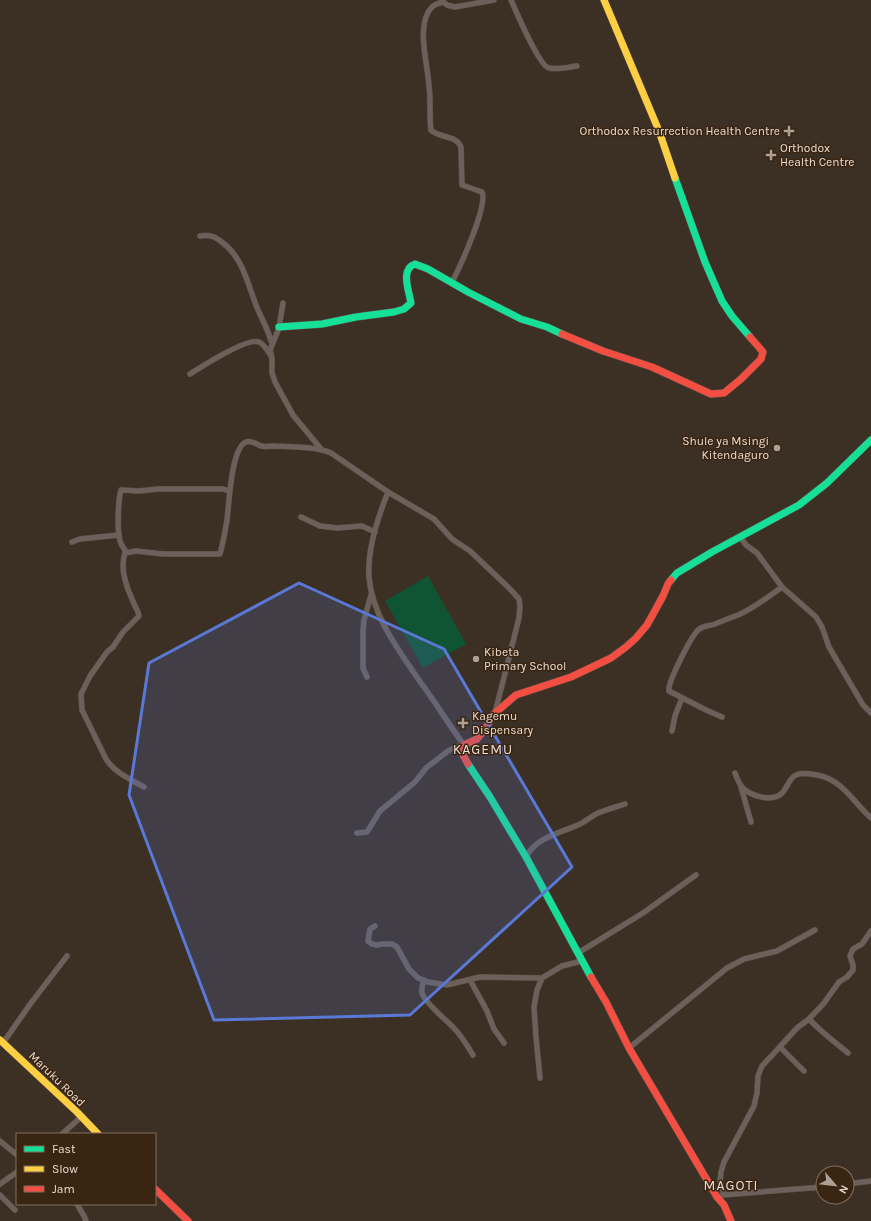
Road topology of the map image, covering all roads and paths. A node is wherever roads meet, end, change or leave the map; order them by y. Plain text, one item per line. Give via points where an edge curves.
1 (494, 0) edge
2 (511, 0) edge
3 (604, 0) edge
4 (442, 1) edge
5 (577, 66) dead end
6 (200, 236) dead end
7 (452, 282) junction
8 (283, 303) dead end
9 (279, 327) junction
10 (272, 344) junction
11 (272, 358) junction
12 (190, 374) dead end
13 (871, 441) edge
14 (321, 449) junction
15 (230, 491) junction
16 (388, 492) junction
17 (301, 517) dead end
18 (375, 532) junction
19 (119, 535) junction
20 (740, 537) junction
21 (72, 542) dead end
22 (125, 553) junction
23 (782, 587) junction
24 (372, 594) junction
25 (367, 677) dead end
26 (682, 698) junction
27 (871, 713) edge
28 (494, 714) junction
29 (722, 717) dead end
30 (672, 731) dead end
31 (464, 745) junction
32 (735, 773) dead end
33 (741, 786) junction
34 (144, 787) dead end
35 (625, 804) dead end
36 (871, 818) edge
37 (751, 822) dead end
38 (357, 834) dead end
39 (526, 857) junction
40 (696, 875) dead end
41 (375, 926) dead end
42 (815, 930) dead end
43 (871, 931) edge
44 (578, 953) junction
45 (67, 956) dead end
46 (582, 961) junction
47 (542, 978) junction
48 (424, 980) junction
49 (470, 980) junction
50 (809, 1019) junction
51 (2, 1042) edge
52 (504, 1043) dead end
53 (780, 1047) junction
54 (629, 1048) junction
55 (848, 1053) dead end
56 (473, 1055) dead end
57 (804, 1071) dead end
58 (540, 1078) dead end
59 (81, 1117) junction
60 (63, 1133) edge
61 (97, 1133) edge
62 (0, 1141) edge
63 (16, 1154) edge
64 (16, 1173) edge
65 (871, 1181) edge
66 (855, 1183) edge
67 (0, 1184) edge
68 (815, 1188) edge
69 (156, 1190) edge
70 (0, 1195) edge
71 (721, 1196) junction
72 (78, 1205) edge
73 (15, 1210) dead end
74 (86, 1221) edge
75 (188, 1221) edge
76 (731, 1221) edge

1 - 4 street via 455,7
2 - 5 street via 537,55 545,66
3 - 7 street via 659,131 705,262 722,301 763,352 763,356 724,393 711,394 652,367 521,319
4 - 7 street via 433,5 423,26 430,88 431,130 459,143 462,185 481,191 484,196 472,238
6 - 10 street via 212,236 236,257 244,271
7 - 9 street via 420,265 413,264 406,274 411,303 404,309 321,325
8 - 9 street
9 - 10 street
10 - 11 street
11 - 12 street via 260,342 251,341 226,352
11 - 14 street via 275,382 293,415
13 - 20 street via 827,483 799,505
14 - 15 street via 262,446 246,442 236,456
14 - 16 street via 331,453
15 - 19 street via 121,490
15 - 22 street via 220,554 163,554 136,551
16 - 18 street
16 - 28 street via 434,519 452,539 470,551 519,599 519,618
17 - 18 street via 320,526 362,526
18 - 24 street via 369,560
19 - 21 street
19 - 22 street
20 - 23 street via 757,553
20 - 28 street via 677,573 668,584 647,625 632,642 611,658 571,677 516,695
22 - 34 street via 125,578 138,616 90,676 82,690 81,703 86,721 109,764
23 - 26 street via 755,606 697,631 668,686 670,692
23 - 27 street via 816,617 829,647
24 - 25 street via 363,631 363,668
24 - 31 street via 392,640
26 - 29 street
26 - 30 street via 676,710
28 - 31 street via 477,739
31 - 38 street via 448,751 430,765 415,782 380,811 367,832
31 - 39 street via 465,759
32 - 33 street
33 - 36 street via 753,794 772,798 784,791 795,775 827,777 855,800
33 - 37 street
35 - 39 street via 599,813 543,840 529,850
39 - 44 street
40 - 44 street via 643,913
41 - 48 street via 370,929 368,941 376,945 392,944 414,975
42 - 54 street via 777,951 744,959 727,968
43 - 50 street via 850,956 853,970 839,982
44 - 46 street
45 - 51 street
46 - 47 street via 562,966
46 - 54 street
47 - 49 street via 480,977
47 - 58 street via 536,990 534,1007
48 - 49 street via 447,985
48 - 56 street via 422,994 461,1036
49 - 52 street via 494,1029
50 - 53 street
50 - 55 street
51 - 59 street, Maruku Road
53 - 57 street
53 - 71 street via 760,1071 754,1106 722,1167
54 - 71 street
59 - 60 street
59 - 61 street, Maruku Road
62 - 63 street
64 - 67 street
65 - 66 street
68 - 71 street
69 - 75 street
70 - 73 street
71 - 76 street
72 - 74 street

